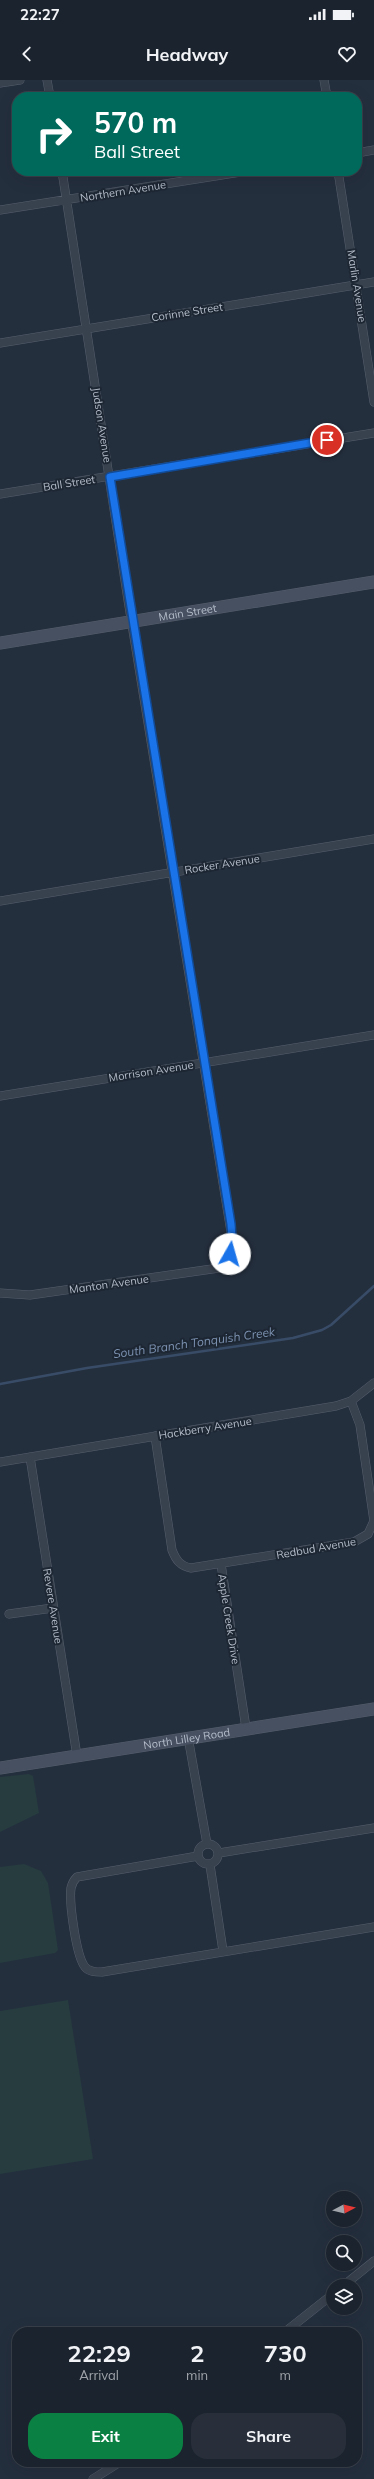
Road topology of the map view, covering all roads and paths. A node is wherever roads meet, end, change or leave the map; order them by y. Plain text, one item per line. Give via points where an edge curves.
1 (20, 80) edge
2 (47, 80) edge
3 (324, 80) edge
4 (0, 83) edge
5 (49, 92) edge
6 (326, 92) edge
7 (374, 150) edge
8 (362, 152) edge
9 (63, 176) edge
10 (216, 176) edge
11 (339, 176) edge
12 (67, 200) junction
13 (0, 210) edge
14 (374, 282) edge
15 (357, 285) junction
16 (86, 328) junction
17 (0, 343) edge
18 (374, 402) edge
19 (374, 432) edge
20 (110, 477) junction
21 (0, 494) edge
22 (374, 582) edge
23 (132, 621) junction
24 (0, 643) edge
25 (374, 839) edge
26 (173, 872) junction
27 (0, 901) edge
28 (374, 1035) edge
29 (205, 1062) junction
30 (0, 1096) edge
31 (219, 1268) joint
32 (0, 1292) edge
33 (374, 1383) edge
34 (351, 1401) junction
35 (155, 1436) junction
36 (30, 1457) junction
37 (0, 1462) edge
38 (221, 1564) junction
39 (53, 1608) junction
40 (9, 1614) dead end
41 (374, 1709) edge
42 (246, 1728) junction
43 (188, 1737) junction
44 (77, 1756) junction
45 (0, 1768) edge
46 (374, 1828) edge
47 (207, 1844) junction
48 (219, 1853) junction
49 (198, 1856) junction
50 (210, 1865) junction
51 (374, 1928) edge
52 (224, 1951) junction
53 (374, 2261) edge
54 (352, 2279) edge
55 (326, 2300) edge
56 (291, 2327) edge
57 (112, 2467) edge
58 (93, 2479) edge

1 - 4 street
2 - 5 street
3 - 6 street
7 - 8 street
9 - 12 street, Judson Avenue
10 - 12 street, Northern Avenue
11 - 15 street, Marlin Avenue
12 - 13 street, Northern Avenue
12 - 16 street, Judson Avenue
14 - 15 street, Corinne Street
15 - 16 street, Corinne Street
15 - 18 street, Marlin Avenue
16 - 17 street, Corinne Street
16 - 20 street, Judson Avenue
19 - 20 street, Ball Street
20 - 21 street, Ball Street
20 - 23 street, Judson Avenue
22 - 23 street, Main Street
23 - 24 street, Main Street
23 - 26 street, Judson Avenue
25 - 26 street, Rocker Avenue
26 - 27 street, Rocker Avenue
26 - 29 street, Judson Avenue
28 - 29 street, Morrison Avenue
29 - 30 street, Morrison Avenue
29 - 31 street, Judson Avenue via 232,1238 230,1254 225,1264
31 - 32 street, Manton Avenue via 30,1295
33 - 34 street, Hackberry Avenue
34 - 35 street, Hackberry Avenue via 336,1406
34 - 38 street, Redbud Avenue via 360,1425 372,1502 374,1521 368,1534 354,1542
35 - 36 street, Hackberry Avenue
35 - 38 street, Apple Creek Drive via 175,1558 184,1566 191,1568
36 - 37 street, Hackberry Avenue
36 - 39 street, Revere Avenue
38 - 42 street, Apple Creek Drive
39 - 40 street
39 - 44 street, Revere Avenue
41 - 42 street, North Lilley Road
42 - 43 street, North Lilley Road
43 - 44 street, North Lilley Road
43 - 47 street
44 - 45 street, North Lilley Road
46 - 48 street
47 - 48 street via 213,1845
47 - 49 street via 199,1850
48 - 50 street via 216,1862
49 - 50 street via 204,1864
49 - 52 street via 77,1877 71,1886 71,1896 79,1954 87,1969 102,1972
50 - 52 street
51 - 52 street
53 - 54 street
55 - 56 street
57 - 58 street

